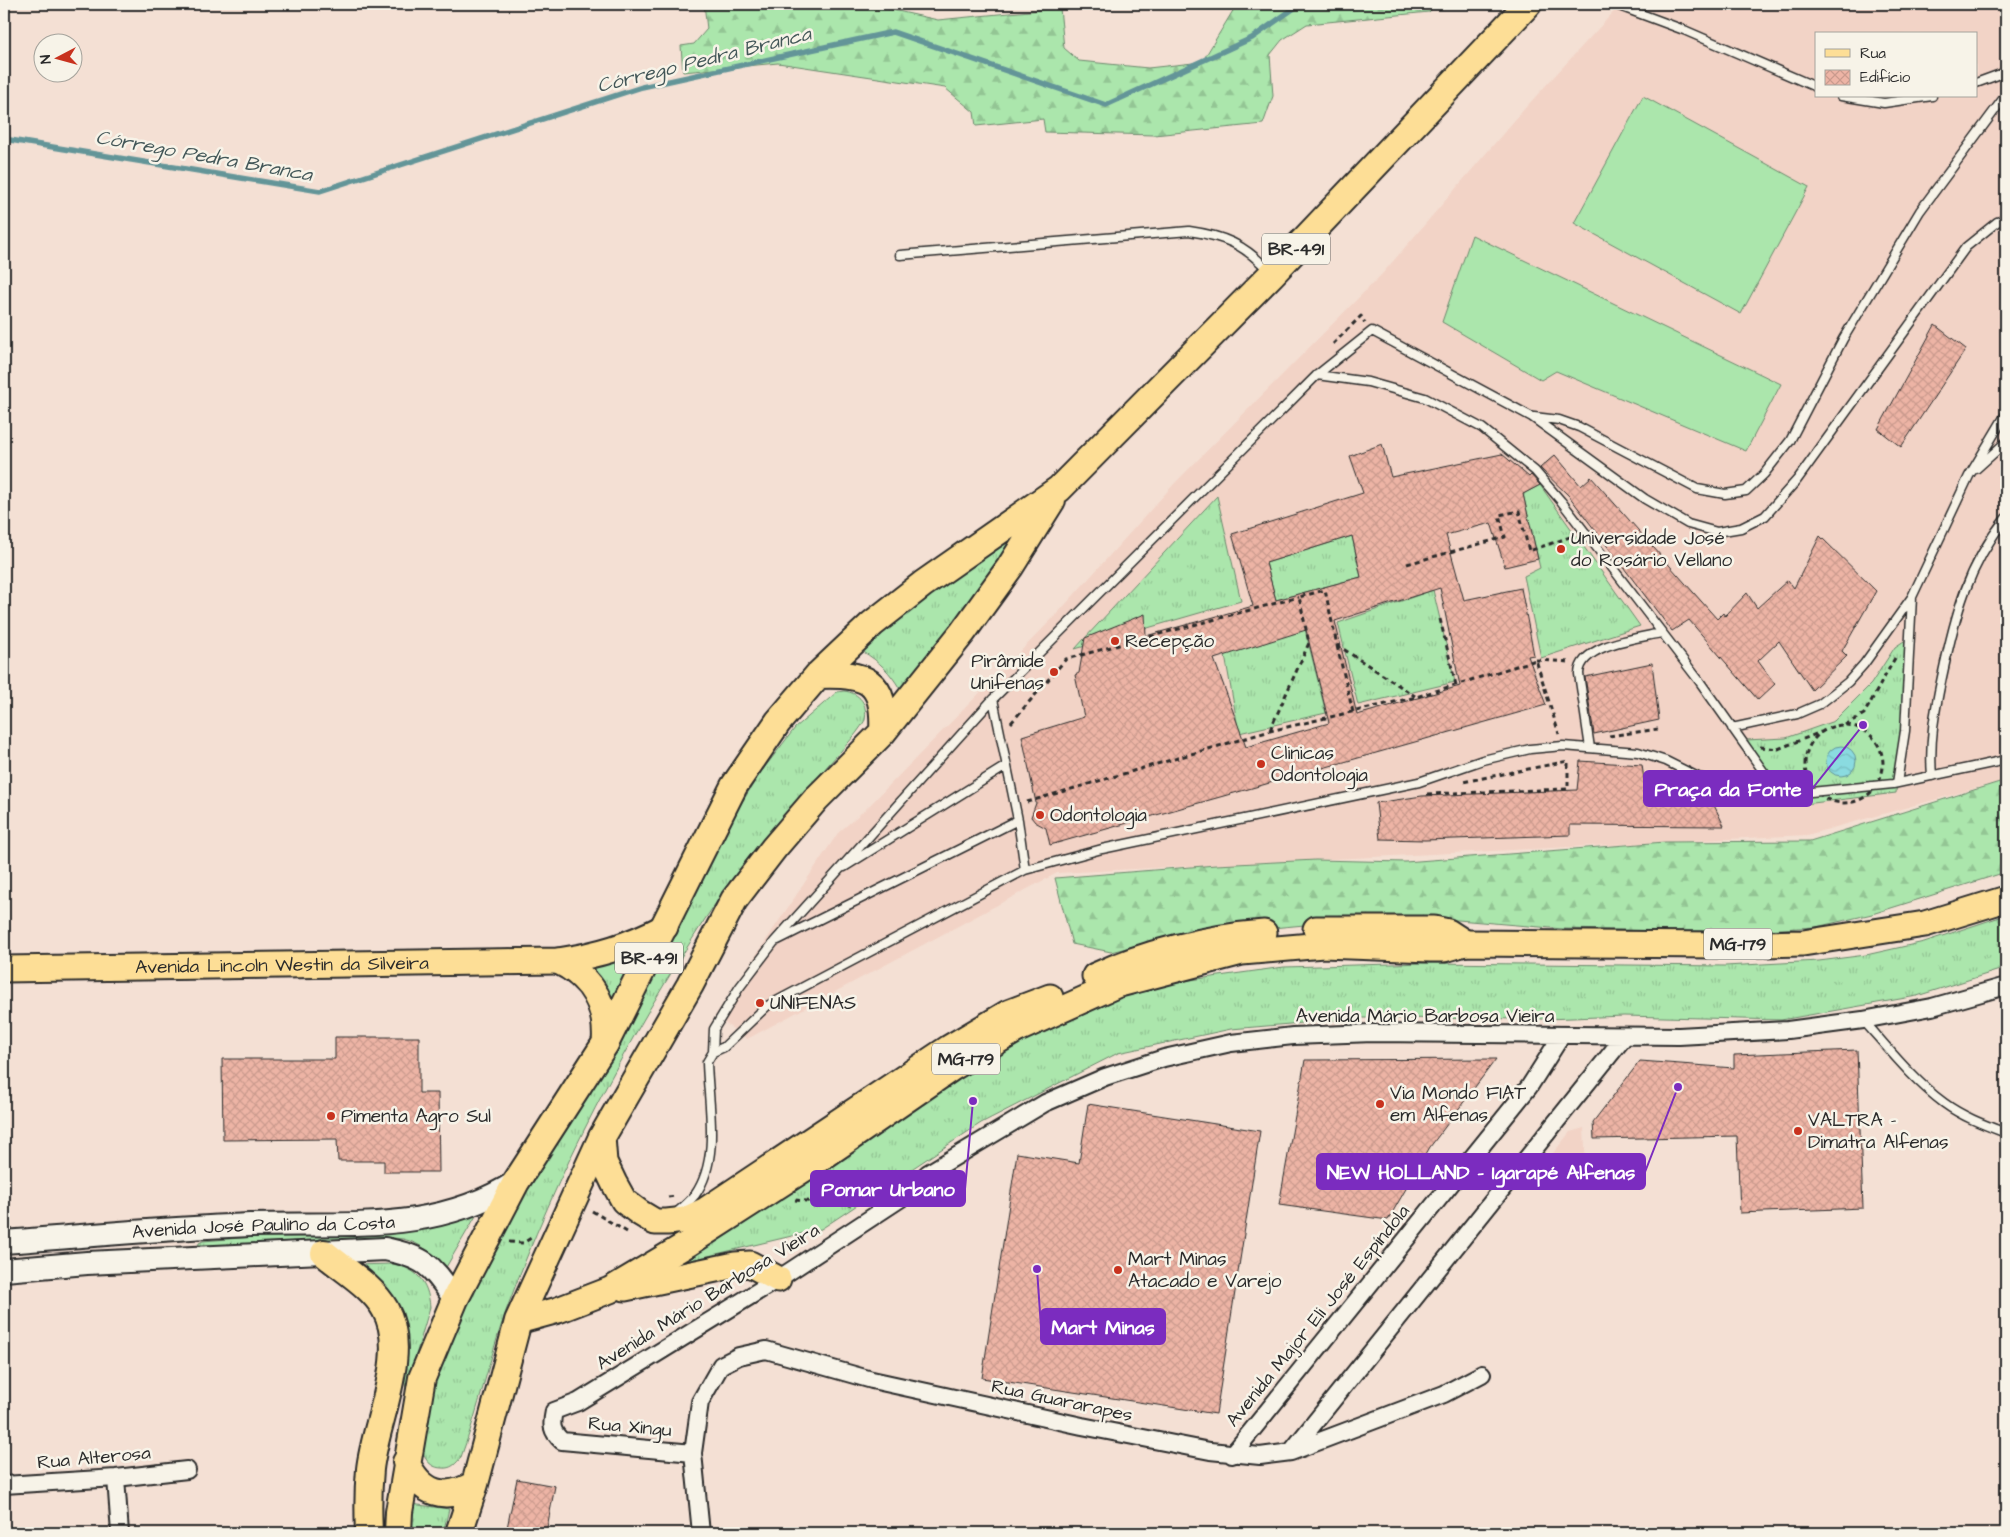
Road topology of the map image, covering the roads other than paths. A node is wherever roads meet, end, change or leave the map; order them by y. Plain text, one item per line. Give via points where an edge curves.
1 (1528, 4) edge
2 (1614, 4) edge
3 (2006, 72) edge
4 (1978, 81) edge
5 (1815, 87) edge
6 (2006, 95) edge
7 (1853, 98) edge
8 (1918, 98) edge
9 (2006, 219) edge
10 (900, 255) dead end
11 (1272, 274) junction
12 (1317, 376) junction
13 (2006, 414) edge
14 (1532, 417) junction
15 (2006, 442) edge
16 (1969, 476) junction
17 (1059, 489) junction
18 (2006, 518) edge
19 (1912, 597) junction
20 (1661, 633) junction
21 (818, 675) junction
22 (993, 699) junction
23 (1732, 728) junction
24 (882, 732) junction
25 (1590, 748) junction
26 (2006, 760) edge
27 (1006, 766) junction
28 (1932, 776) junction
29 (1895, 783) junction
30 (1780, 794) junction
31 (1018, 820) junction
32 (1025, 870) junction
33 (836, 872) junction
34 (2006, 899) edge
35 (665, 927) junction
36 (774, 942) junction
37 (1465, 943) junction
38 (558, 961) junction
39 (4, 969) edge
40 (2006, 986) edge
41 (1863, 1020) junction
42 (1562, 1035) junction
43 (1625, 1036) junction
44 (605, 1044) junction
45 (713, 1052) junction
46 (2006, 1133) edge
47 (602, 1137) junction
48 (516, 1182) junction
49 (667, 1222) junction
50 (179, 1230) junction
51 (86, 1236) junction
52 (4, 1242) edge
53 (324, 1253) junction
54 (179, 1259) junction
55 (87, 1263) junction
56 (4, 1270) edge
57 (778, 1279) junction
58 (610, 1290) junction
59 (455, 1299) junction
60 (518, 1321) junction
61 (1482, 1374) dead end
62 (562, 1441) joint
63 (1291, 1452) junction
64 (693, 1453) junction
65 (1232, 1455) junction
66 (406, 1462) junction
67 (187, 1470) dead end
68 (116, 1478) junction
69 (475, 1484) junction
70 (4, 1485) edge
71 (120, 1533) edge
72 (369, 1533) edge
73 (398, 1533) edge
74 (459, 1533) edge
75 (701, 1533) edge

1 - 11 highway, BR-491
2 - 5 lane via 1684,30
3 - 4 lane
6 - 14 lane via 1920,212 1843,339 1790,441 1746,491 1725,494 1697,489 1579,427 1559,420
7 - 8 lane via 1884,103
9 - 14 lane via 1997,222 1966,247 1797,480 1764,516 1741,528 1717,532 1688,524 1645,499
10 - 11 lane via 1189,231 1215,235 1239,244
11 - 17 highway, BR-491
12 - 14 lane via 1372,331
12 - 20 lane via 1368,382 1425,398 1482,428 1535,470
12 - 22 lane
13 - 16 lane
15 - 16 lane
16 - 19 lane
17 - 21 highway, BR-491 via 923,584 872,624
17 - 24 highway, BR-491 via 964,632
18 - 28 lane via 1976,562 1954,620 1934,718 1930,748
19 - 23 lane via 1864,664 1834,694 1797,714
19 - 29 lane via 1906,723
20 - 23 lane
20 - 25 lane via 1609,646 1588,655 1582,662 1580,674
21 - 24 highway via 845,674 873,686 884,712
21 - 35 highway, BR-491 via 778,722 734,786
22 - 27 lane
22 - 33 lane
23 - 30 lane
24 - 47 highway, BR-491 via 816,800 734,900 690,985
25 - 30 lane via 1638,752 1698,777
25 - 32 lane via 1530,749 1484,760 1419,782 1102,848
26 - 28 lane
27 - 31 lane
27 - 33 lane
28 - 29 lane
29 - 30 lane
31 - 32 lane
31 - 36 lane
32 - 45 lane via 767,1006 730,1042
33 - 36 lane
34 - 37 main road, MG-179 via 1925,924 1803,943
35 - 38 main road, Avenida Lincoln Westin da Silveira via 632,944 596,955
35 - 44 highway, BR-491
36 - 45 lane via 739,988 714,1029
37 - 49 main road, MG-179 via 1448,932 1434,929 1326,929 1240,935 1167,951 1105,972 1008,1013 941,1053 706,1210 685,1220
37 - 58 main road, MG-179 via 1430,950 1323,945 1242,952 1116,985 1016,1030 952,1068 827,1154
38 - 39 main road, Avenida Lincoln Westin da Silveira
38 - 44 main road via 578,972 593,988 605,1015
40 - 41 street, Avenida Mário Barbosa Vieira via 1932,1007
41 - 43 street, Avenida Mário Barbosa Vieira via 1788,1030
41 - 46 lane via 1914,1076 1944,1103 1975,1121
42 - 43 street, Avenida Mário Barbosa Vieira
42 - 57 street, Avenida Mário Barbosa Vieira via 1373,1032 1293,1036 1231,1043 1164,1058 1105,1077 1045,1103 928,1173 906,1195
42 - 65 street, Avenida Major Eli José Espíndola via 1529,1087
43 - 63 street
44 - 48 highway, BR-491
45 - 49 lane via 707,1062 710,1150 704,1173 695,1194
47 - 49 main road, MG-179 via 604,1162 624,1200 655,1222
47 - 60 highway, BR-491
48 - 50 main road, Avenida José Paulino da Costa via 492,1198 468,1208 425,1218 364,1224 250,1225
48 - 59 highway, BR-491
50 - 51 main road, Avenida José Paulino da Costa
50 - 54 main road
51 - 52 main road, Avenida José Paulino da Costa
51 - 55 main road
53 - 54 main road, Avenida José Paulino da Costa
53 - 59 main road, Avenida José Paulino da Costa via 386,1249 410,1254 430,1265
53 - 72 highway via 377,1297 393,1334 394,1359 370,1469
54 - 55 main road, Avenida José Paulino da Costa
55 - 56 main road, Avenida José Paulino da Costa
57 - 58 main road via 750,1264
57 - 62 street, Avenida Mário Barbosa Vieira via 578,1402 554,1412 551,1427
58 - 60 main road, MG-179
59 - 66 highway, BR-491 via 422,1378
60 - 69 highway, BR-491
61 - 63 street, Rua Guararapes via 1444,1394
62 - 64 street, Rua Xingu
63 - 65 street, Rua Guararapes
64 - 65 street, Rua Guararapes via 700,1402 721,1365 739,1356 766,1350 872,1380
64 - 75 street, Rua Guararapes
66 - 69 highway via 422,1486 435,1492 449,1494
66 - 73 highway, BR-491
67 - 68 street, Rua Alterosa
68 - 70 street, Rua Alterosa
68 - 71 street
69 - 74 highway, BR-491

